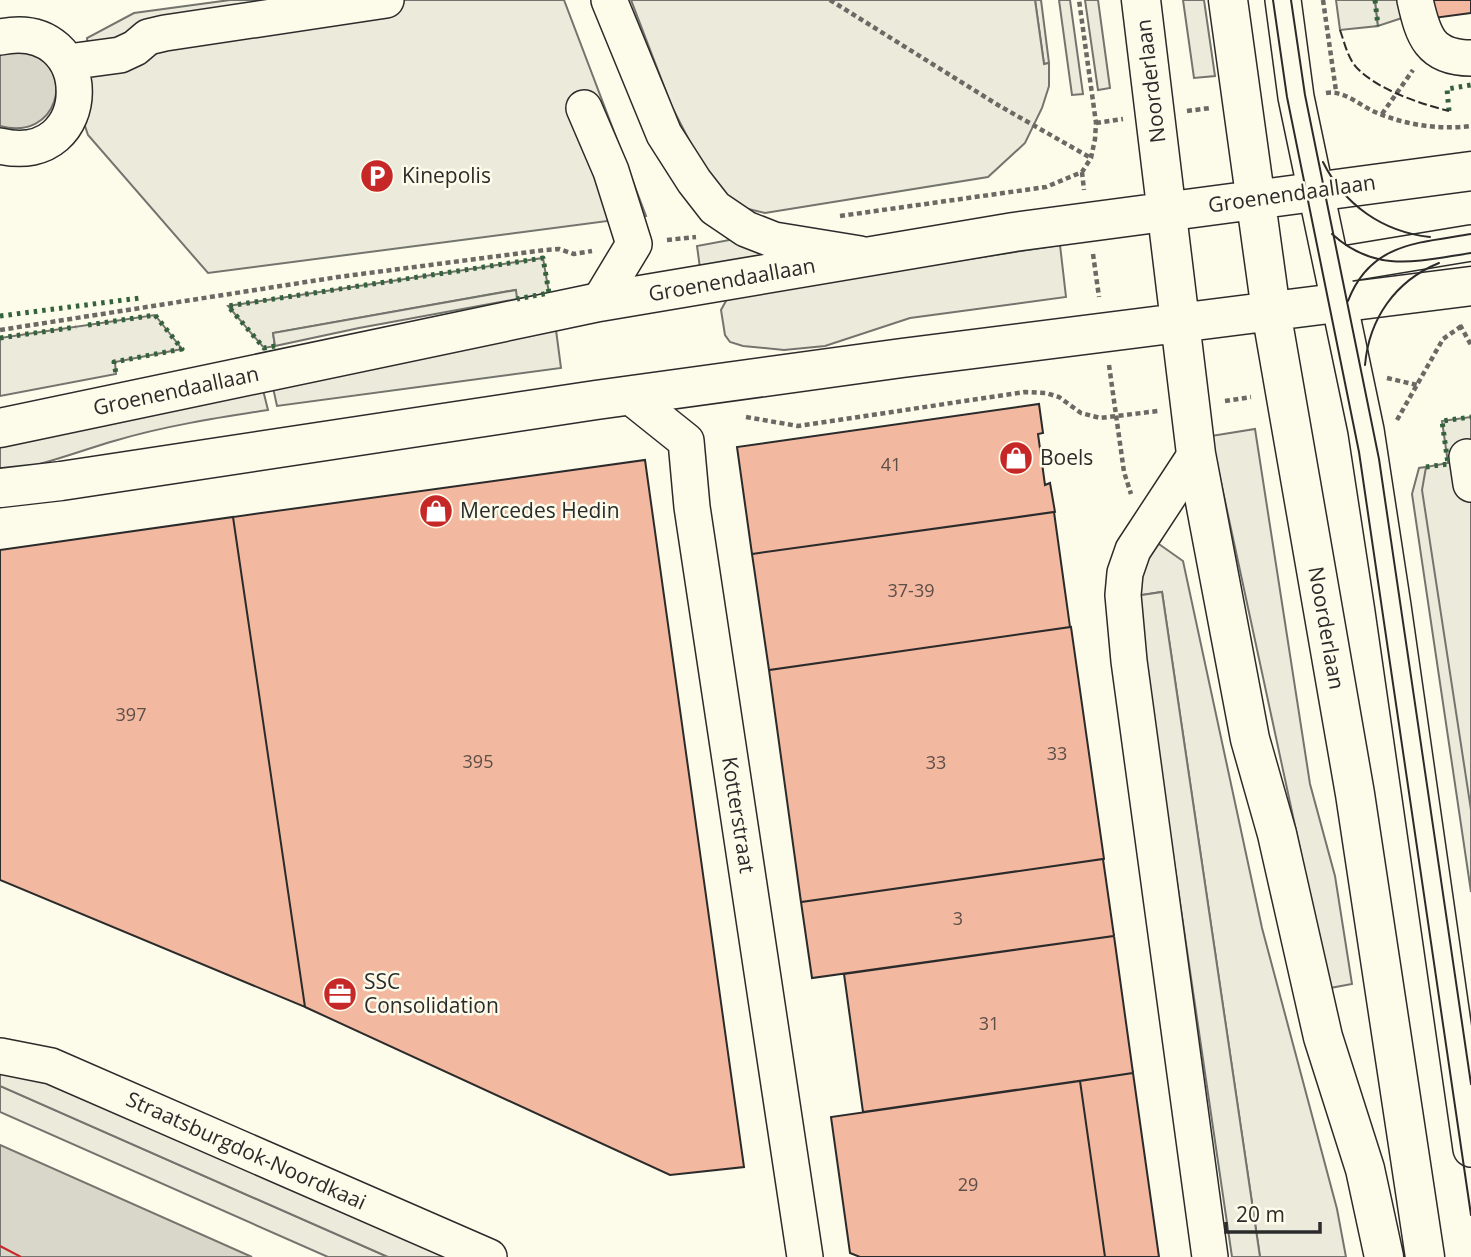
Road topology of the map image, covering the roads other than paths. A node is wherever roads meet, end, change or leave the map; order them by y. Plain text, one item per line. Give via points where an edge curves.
1 (386, 0) edge
2 (609, 0) edge
3 (1141, 0) edge
4 (1228, 0) edge
5 (1283, 0) edge
6 (1416, 0) edge
7 (0, 37) edge
8 (1471, 58) edge
9 (68, 62) junction
10 (584, 108) dead end
11 (0, 146) edge
12 (1471, 171) edge
13 (1317, 191) junction
14 (1256, 199) junction
15 (1167, 211) junction
16 (1471, 243) edge
17 (871, 256) junction
18 (1336, 285) junction
19 (1471, 286) edge
20 (599, 302) junction
21 (1272, 311) junction
22 (1180, 323) junction
23 (631, 397) junction
24 (0, 428) edge
25 (1196, 454) junction
26 (0, 488) edge
27 (1457, 959) edge
28 (0, 1056) edge
29 (1471, 1149) edge
30 (489, 1257) edge
31 (805, 1257) edge
32 (1210, 1257) edge
33 (1384, 1257) edge
34 (1425, 1257) edge

1 - 9 street via 164,33 148,37 120,55
2 - 17 street via 664,134 715,208 774,240
3 - 15 main road, Noorderlaan
4 - 14 main road, Noorderlaan
5 - 13 street via 1296,97
6 - 8 street via 1426,37 1439,51
7 - 9 street via 31,35 46,41
9 - 11 street via 76,93 66,123 43,143 28,148
10 - 20 street via 611,171 634,244
12 - 13 main road, Groenendaallaan
13 - 14 main road, Groenendaallaan
13 - 18 street
14 - 15 main road, Groenendaallaan
14 - 21 main road, Noorderlaan
15 - 17 main road, Groenendaallaan
15 - 22 main road, Noorderlaan
16 - 18 street
17 - 20 main road, Groenendaallaan
18 - 19 main road
18 - 21 main road
18 - 27 street via 1366,430
20 - 24 main road, Groenendaallaan
21 - 22 main road
21 - 34 main road, Noorderlaan via 1354,794
22 - 23 main road
22 - 25 main road, Noorderlaan
23 - 26 main road
23 - 31 street, Kotterstraat via 685,442
25 - 32 street via 1133,550 1123,595
25 - 33 main road, Noorderlaan via 1250,738 1323,1037 1365,1169
27 - 29 street
28 - 30 street, Straatsburgdok-Noordkaai via 51,1066

